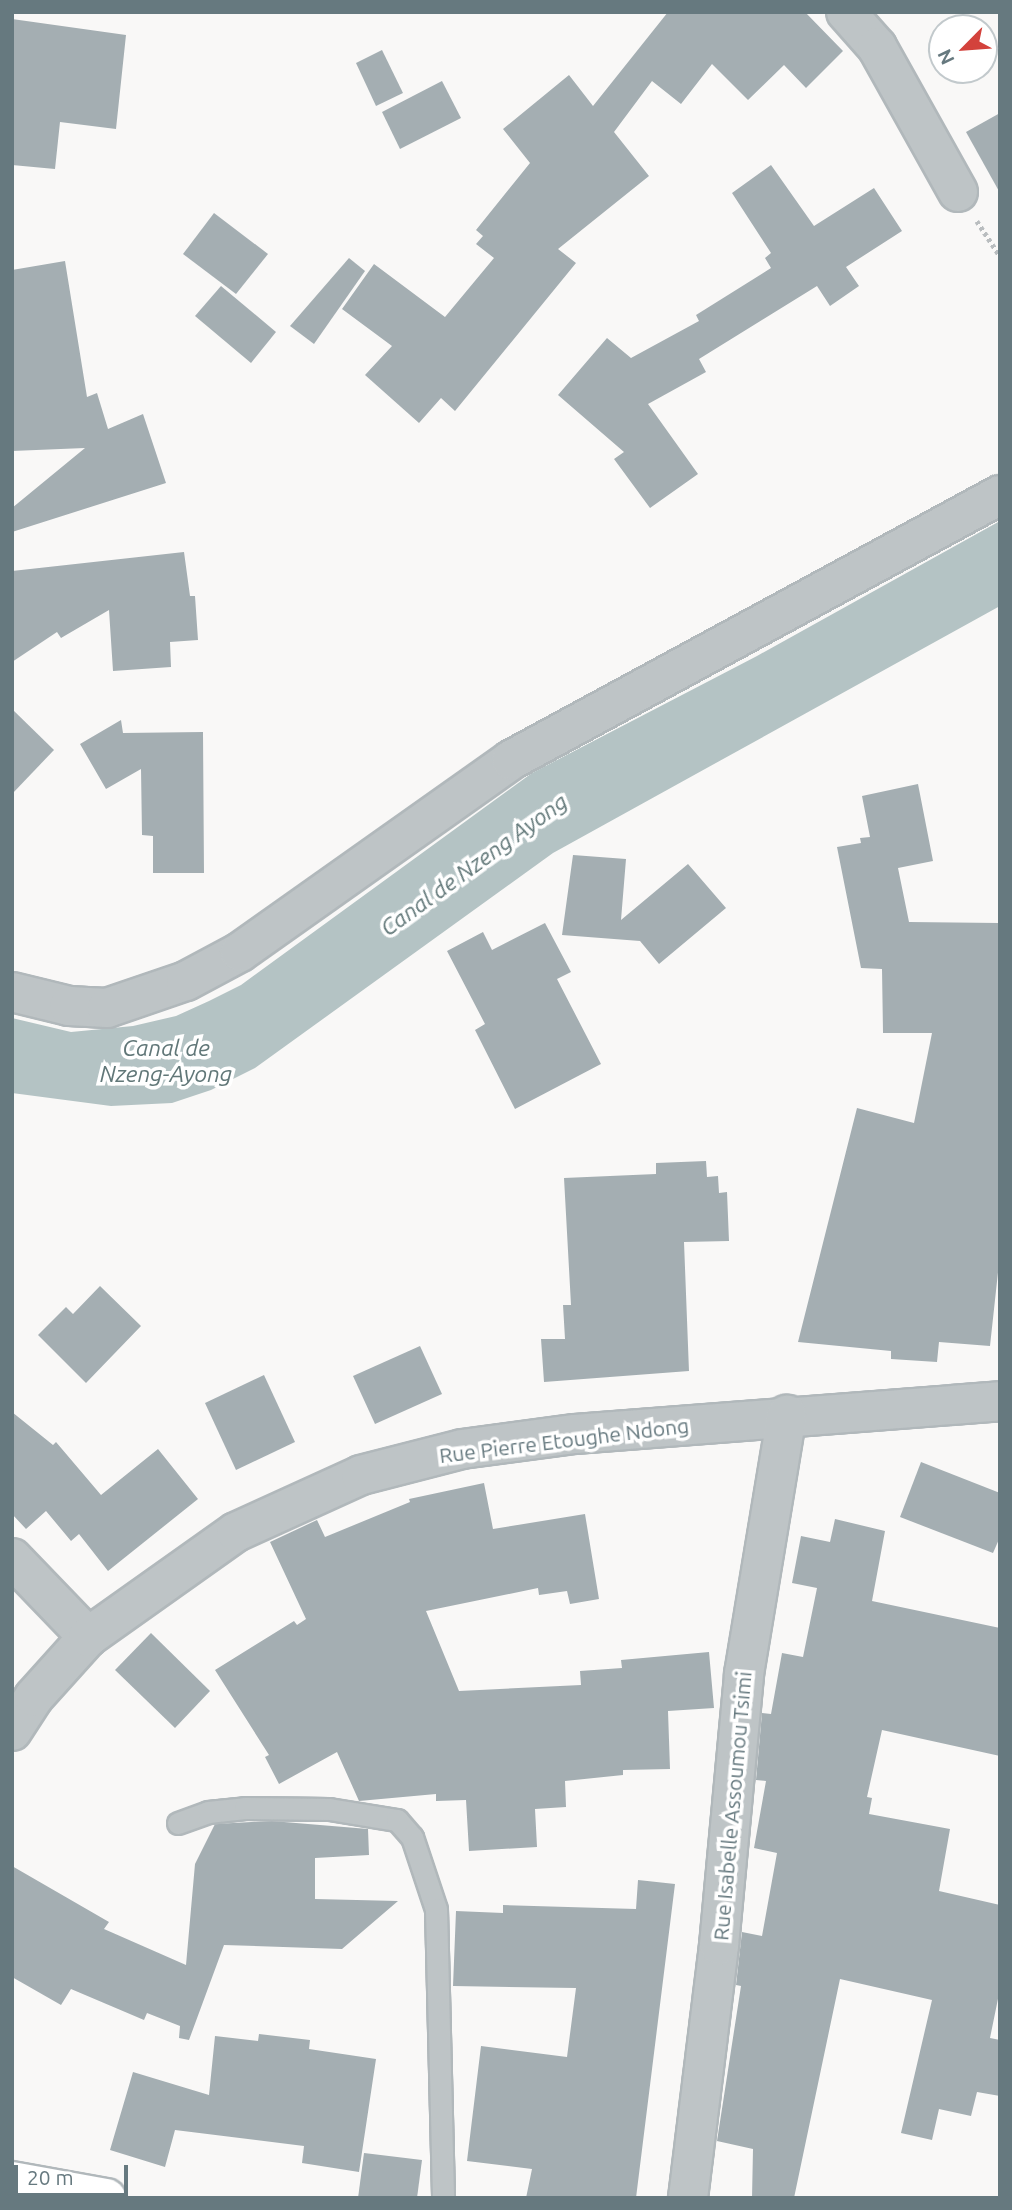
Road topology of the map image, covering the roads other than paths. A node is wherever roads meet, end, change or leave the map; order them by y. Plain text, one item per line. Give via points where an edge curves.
1 (846, 12) edge
2 (958, 192) dead end
3 (1000, 495) edge
4 (12, 992) edge
5 (1000, 1401) edge
6 (787, 1415) junction
7 (12, 1558) edge
8 (88, 1637) junction
9 (12, 1731) edge
10 (178, 1823) dead end
11 (12, 2181) edge
12 (106, 2198) edge
13 (443, 2198) edge
14 (688, 2198) edge

1 - 2 street via 877,47
3 - 4 street via 511,760 240,952 186,981 107,1008 69,1006
5 - 6 street, Rue Pierre Etoughe Ndong
6 - 8 street, Rue Pierre Etoughe Ndong via 462,1449 361,1475 236,1532
6 - 14 street, Rue Isabelle Assoumou Tsimi via 744,1674 719,1945
7 - 8 street
8 - 9 street, Rue Pierre Etoughe Ndong via 34,1697
10 - 13 lane via 208,1812 245,1808 329,1809 397,1820 412,1837 436,1909
11 - 12 main road

